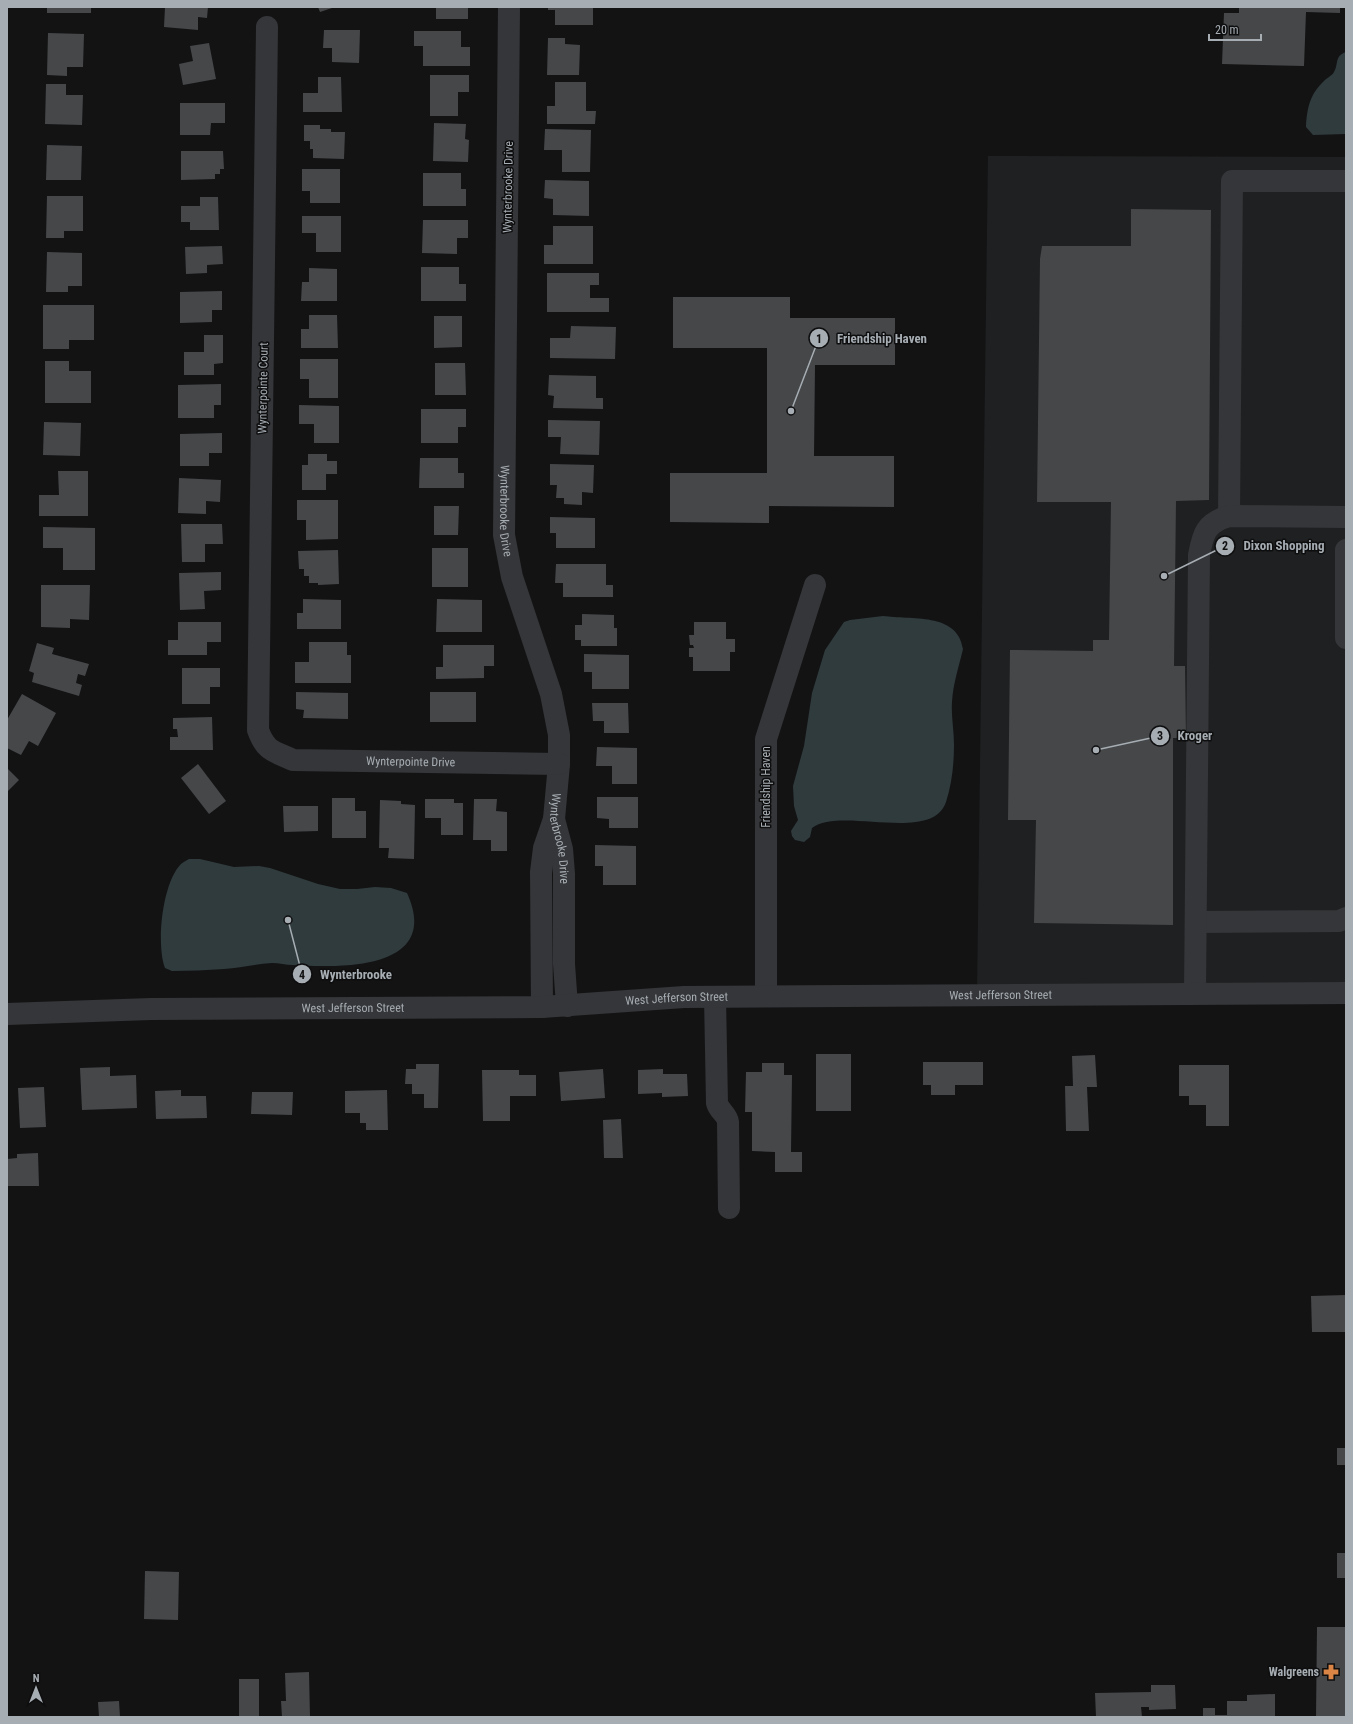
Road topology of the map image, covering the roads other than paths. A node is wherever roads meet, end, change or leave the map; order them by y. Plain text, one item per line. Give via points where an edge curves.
1 (509, 7) edge
2 (267, 27) dead end
3 (1346, 182) edge
4 (1229, 516) junction
5 (1346, 516) edge
6 (1346, 550) edge
7 (815, 585) dead end
8 (1346, 638) edge
9 (266, 747) joint
10 (559, 764) junction
11 (554, 819) junction
12 (1346, 918) edge
13 (1196, 922) junction
14 (1196, 993) junction
15 (1346, 993) edge
16 (766, 996) junction
17 (715, 997) junction
18 (567, 1006) junction
19 (542, 1007) junction
20 (7, 1014) edge
21 (729, 1208) dead end

1 - 10 street, Wynterbrooke Drive via 504,535 512,577 551,694 558,735
2 - 9 street, Wynterpointe Court via 258,730
3 - 4 street via 1232,180
4 - 5 street
4 - 13 street via 1216,520 1208,528 1202,539 1199,555
6 - 8 street
7 - 16 street, Friendship Haven via 766,738
9 - 10 street, Wynterpointe Drive via 293,760
10 - 11 street, Wynterbrooke Drive
11 - 18 street, Wynterbrooke Drive via 562,848 564,874 564,964
11 - 19 street via 544,848 541,872
12 - 13 street via 1339,921
13 - 14 street
14 - 15 street, West Jefferson Street
14 - 16 street, West Jefferson Street
16 - 17 street, West Jefferson Street
17 - 18 street, West Jefferson Street
17 - 21 street via 717,1103 728,1122
18 - 19 street, West Jefferson Street
19 - 20 street, West Jefferson Street via 151,1009

